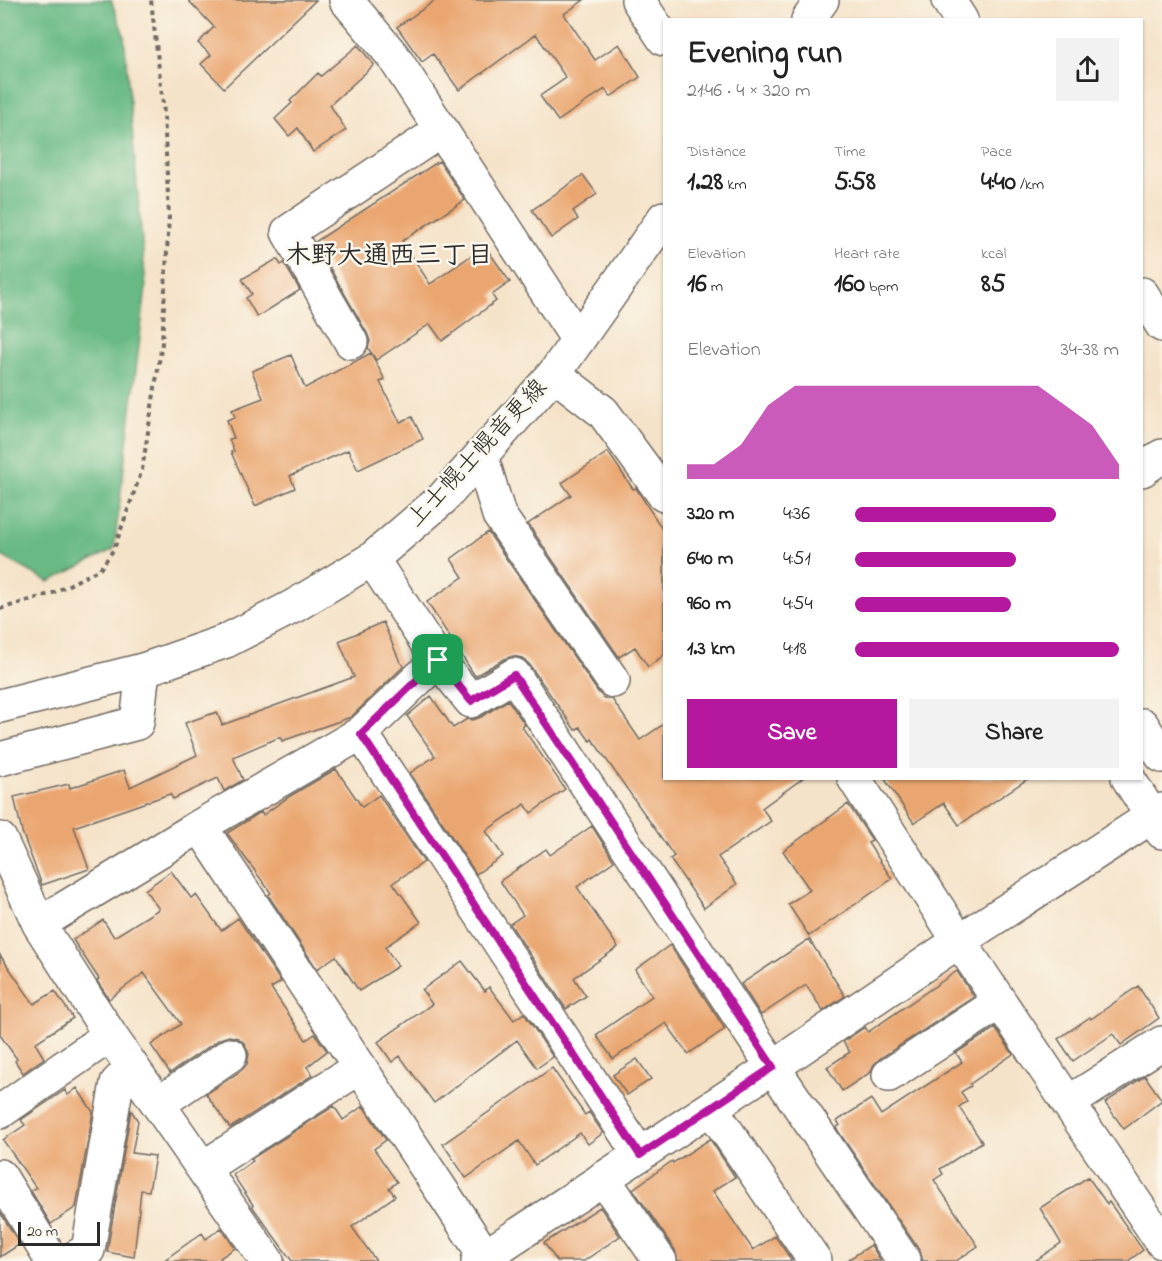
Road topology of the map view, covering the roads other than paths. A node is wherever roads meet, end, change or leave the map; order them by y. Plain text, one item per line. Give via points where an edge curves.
1 (346, 0) edge
2 (638, 0) edge
3 (822, 0) edge
4 (948, 0) edge
5 (809, 18) edge
6 (960, 18) edge
7 (663, 38) edge
8 (442, 130) junction
9 (663, 219) edge
10 (1143, 296) edge
11 (1162, 325) edge
12 (579, 340) junction
13 (351, 342) dead end
14 (554, 374) junction
15 (481, 455) junction
16 (1162, 456) edge
17 (1143, 469) edge
18 (663, 494) edge
19 (372, 560) junction
20 (438, 660) junction
21 (143, 670) junction
22 (614, 681) dead end
23 (0, 706) edge
24 (1143, 727) edge
25 (361, 734) junction
26 (1162, 756) edge
27 (0, 759) edge
28 (855, 780) edge
29 (1130, 780) edge
30 (1159, 819) edge
31 (200, 826) junction
32 (1, 842) edge
33 (12, 894) edge
34 (39, 924) junction
35 (959, 941) junction
36 (1000, 1002) junction
37 (110, 1035) junction
38 (1162, 1043) edge
39 (230, 1054) dead end
40 (360, 1067) junction
41 (773, 1067) junction
42 (132, 1068) junction
43 (889, 1075) dead end
44 (1068, 1103) junction
45 (158, 1104) junction
46 (711, 1108) junction
47 (0, 1112) edge
48 (640, 1155) junction
49 (203, 1168) junction
50 (0, 1176) edge
51 (603, 1178) junction
52 (1162, 1242) edge
53 (481, 1258) edge
54 (52, 1261) edge
55 (69, 1261) edge
56 (267, 1261) edge
57 (660, 1261) edge
58 (815, 1261) edge
59 (904, 1261) edge

1 - 8 main road via 393,56
2 - 7 main road
3 - 5 main road
4 - 6 main road
8 - 12 main road
8 - 13 main road via 288,232
9 - 12 main road, 上士幌士幌音更線
10 - 11 main road
12 - 14 main road, 上士幌士幌音更線
14 - 15 main road, 上士幌士幌音更線
14 - 18 main road via 603,412
15 - 19 main road, 上士幌士幌音更線 via 442,499
15 - 22 main road via 499,515
16 - 17 main road
19 - 20 main road
19 - 21 main road, 上士幌士幌音更線 via 226,640
20 - 25 main road
20 - 41 main road via 471,701 514,675
21 - 23 main road, 上士幌士幌音更線
21 - 27 main road via 137,723
24 - 26 main road
25 - 31 main road
25 - 48 main road
28 - 35 main road
29 - 30 main road
30 - 35 main road
31 - 34 main road
31 - 40 main road
32 - 33 main road
33 - 34 main road
34 - 37 main road
35 - 36 main road
35 - 41 main road
36 - 43 main road
36 - 44 main road
37 - 42 main road
37 - 47 main road
38 - 44 main road
39 - 45 main road
40 - 49 main road
40 - 53 main road
41 - 46 main road
41 - 59 main road
42 - 45 main road
42 - 55 main road via 117,1083 88,1250
44 - 52 main road
45 - 49 main road
46 - 48 main road
46 - 58 main road
48 - 51 main road
49 - 56 main road
50 - 54 main road
51 - 53 main road
51 - 57 main road

